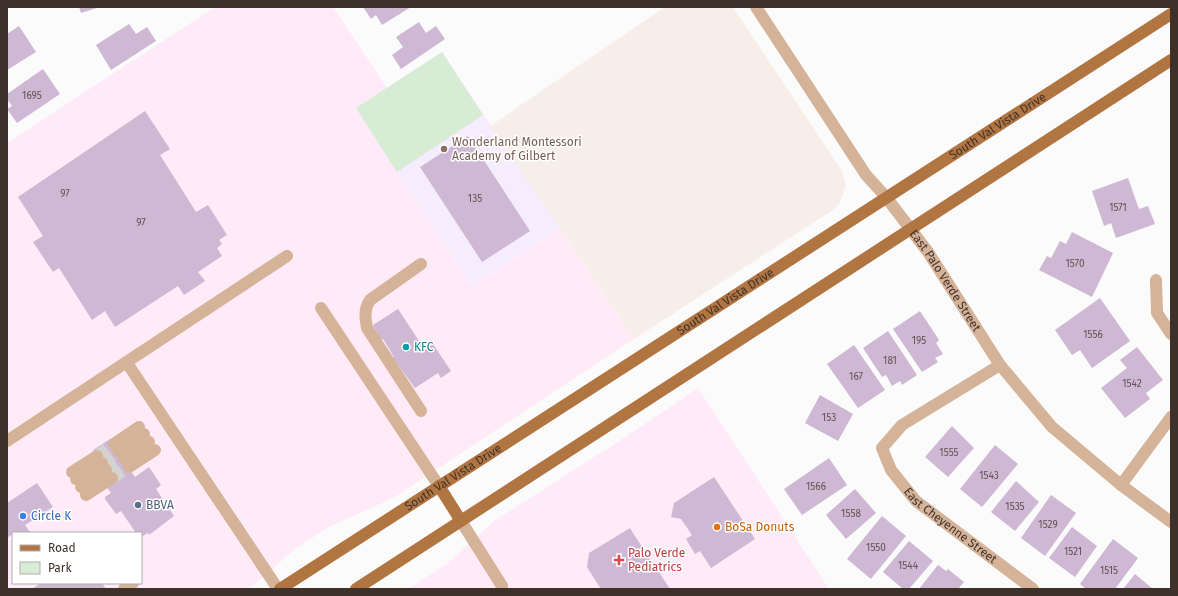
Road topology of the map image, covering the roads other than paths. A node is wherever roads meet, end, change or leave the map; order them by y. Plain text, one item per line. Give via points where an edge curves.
1 (756, 7) edge
2 (1171, 14) edge
3 (1171, 60) edge
4 (886, 197) junction
5 (911, 230) junction
6 (287, 256) dead end
7 (420, 264) dead end
8 (1156, 280) dead end
9 (321, 308) dead end
10 (1171, 334) edge
11 (128, 363) junction
12 (1000, 365) junction
13 (421, 411) dead end
14 (1171, 417) edge
15 (7, 441) edge
16 (121, 455) joint
17 (79, 483) joint
18 (1121, 484) junction
19 (439, 486) junction
20 (461, 521) junction
21 (1171, 522) edge
22 (502, 586) dead end
23 (279, 589) edge
24 (356, 589) edge
25 (1033, 589) edge

1 - 4 street, East Palo Verde Street via 866,175
2 - 4 main road, South Val Vista Drive
3 - 5 main road
4 - 5 street, East Palo Verde Street
4 - 19 main road, South Val Vista Drive
5 - 12 street, East Palo Verde Street via 928,252
5 - 20 main road
6 - 11 street
7 - 13 street via 370,300 365,315 367,328
8 - 10 street via 1157,313
9 - 19 street
11 - 15 street
11 - 23 street
12 - 18 street, East Palo Verde Street via 1052,427
12 - 25 street, East Cheyenne Street via 902,425 882,448 891,470 916,501
14 - 18 street
16 - 16 street via 147,438
17 - 17 street via 104,467
18 - 21 street, East Palo Verde Street
19 - 20 main road
19 - 23 main road, South Val Vista Drive
20 - 22 street
20 - 24 main road

